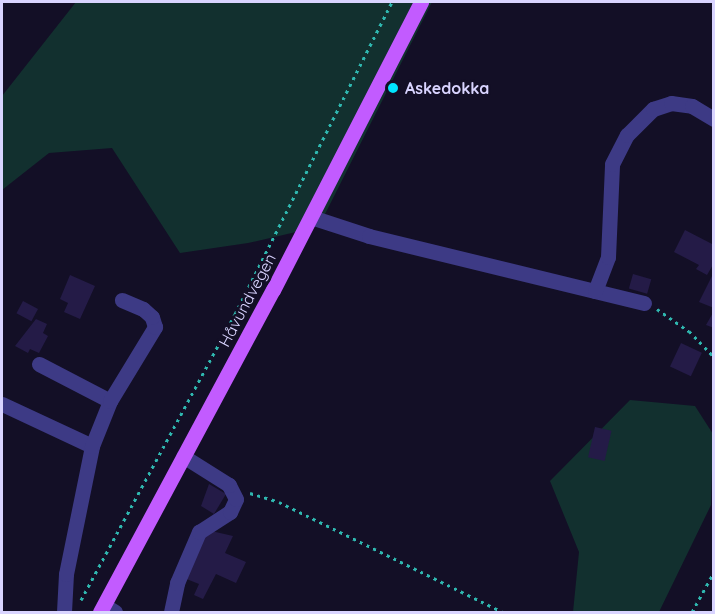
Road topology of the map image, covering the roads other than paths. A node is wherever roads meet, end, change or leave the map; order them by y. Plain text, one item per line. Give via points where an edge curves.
1 (421, 2) edge
2 (714, 119) edge
3 (311, 217) junction
4 (595, 291) junction
5 (122, 300) dead end
6 (644, 303) road end
7 (39, 364) dead end
8 (110, 401) junction
9 (2, 404) edge
10 (92, 447) junction
11 (183, 456) junction
12 (107, 610) edge
13 (64, 612) edge
14 (171, 612) edge

1 - 3 main road, Håvundvegen
2 - 4 street via 692,106 671,103 653,109 624,140 612,164 608,257
3 - 4 street via 369,236
3 - 11 main road, Håvundvegen
4 - 6 street
5 - 8 street via 152,317 153,334
7 - 8 street
8 - 10 street
9 - 10 street
10 - 13 street via 66,574
11 - 12 main road, Håvundvegen
11 - 14 street via 234,492 236,499 230,512 199,532 177,583

